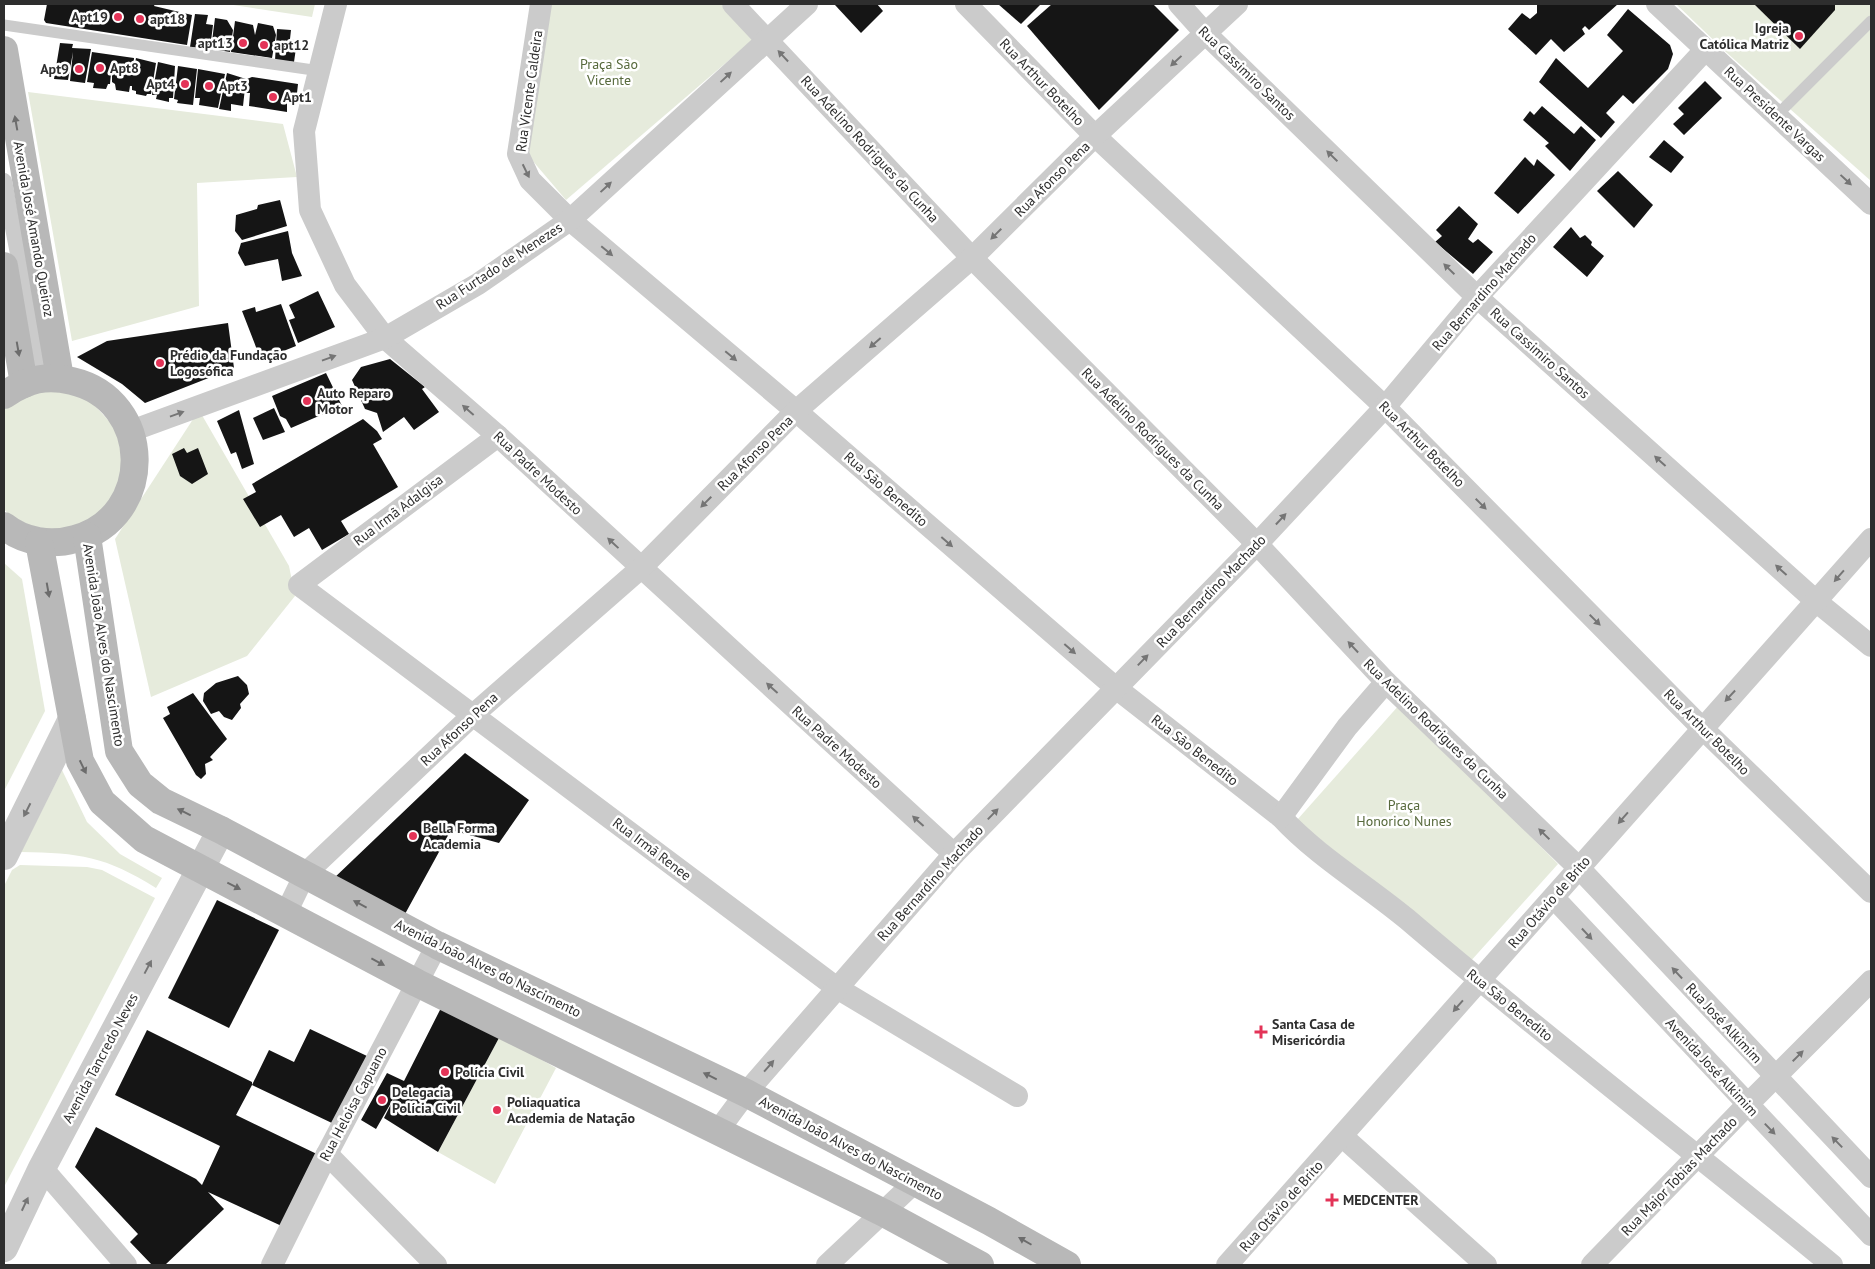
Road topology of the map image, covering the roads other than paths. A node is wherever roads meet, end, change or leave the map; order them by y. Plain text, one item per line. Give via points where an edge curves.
1 (336, 4) edge
2 (541, 4) edge
3 (734, 4) edge
4 (808, 4) edge
5 (966, 4) edge
6 (1179, 4) edge
7 (1237, 4) edge
8 (1657, 4) edge
9 (1871, 21) edge
10 (4, 25) edge
11 (1205, 33) junction
12 (767, 39) junction
13 (4, 50) edge
14 (1705, 50) junction
15 (320, 71) junction
16 (1777, 115) junction
17 (1095, 136) junction
18 (4, 181) edge
19 (1871, 204) edge
20 (570, 220) junction
21 (972, 258) junction
22 (4, 266) edge
23 (1478, 297) junction
24 (385, 338) junction
25 (32, 384) edge
26 (1385, 407) junction
27 (796, 411) junction
28 (131, 431) junction
29 (498, 436) junction
30 (7, 532) edge
31 (87, 536) junction
32 (1871, 539) edge
33 (40, 542) junction
34 (1258, 544) junction
35 (640, 568) junction
36 (299, 585) joint
37 (1817, 602) junction
38 (1871, 646) edge
39 (1386, 682) junction
40 (1116, 688) junction
41 (473, 715) junction
42 (72, 719) junction
43 (1702, 728) junction
44 (1281, 817) junction
45 (221, 830) junction
46 (954, 854) junction
47 (4, 856) edge
48 (1579, 868) junction
49 (200, 869) junction
50 (305, 874) junction
51 (1871, 892) edge
52 (1554, 898) junction
53 (286, 913) junction
54 (437, 945) junction
55 (1480, 981) junction
56 (1871, 981) edge
57 (417, 983) junction
58 (837, 988) junction
59 (1776, 1078) junction
60 (746, 1094) junction
61 (1017, 1096) dead end
62 (1747, 1105) junction
63 (718, 1132) junction
64 (1343, 1136) junction
65 (327, 1154) junction
66 (1699, 1156) junction
67 (42, 1168) junction
68 (1871, 1177) edge
69 (914, 1182) junction
70 (884, 1213) junction
71 (989, 1221) junction
72 (1871, 1235) edge
73 (4, 1248) edge
74 (971, 1260) edge
75 (126, 1265) edge
76 (272, 1265) edge
77 (436, 1265) edge
78 (827, 1265) edge
79 (1067, 1265) edge
80 (1227, 1265) edge
81 (1486, 1265) edge
82 (1592, 1265) edge
83 (1832, 1265) edge

1 - 15 street, Rua Padre Modesto
2 -> 20 street, Rua Vicente Caldeira via 518,154 530,180
3 - 12 street, Rua Adelino Rodrigues da Cunha
4 - 12 street, Rua Furtado de Menezes
5 - 17 street, Rua Arthur Botelho
6 - 11 street, Rua Cassimiro Santos
7 - 11 street, Rua Afonso Pena
8 - 14 street, Rua Presidente Vargas
9 - 16 lane
10 - 15 lane
11 -> 17 street, Rua Afonso Pena
23 -> 11 street, Rua Cassimiro Santos
20 -> 12 street, Rua Furtado de Menezes
21 -> 12 street, Rua Adelino Rodrigues da Cunha
25 -> 13 main road, Avenida José Amando Queiroz
14 - 16 street, Rua Presidente Vargas
14 - 23 street, Rua Bernardino Machado
15 - 24 street, Rua Padre Modesto via 304,131 310,210 345,286
16 -> 19 street, Rua Presidente Vargas
17 -> 21 street, Rua Afonso Pena
17 - 26 street, Rua Arthur Botelho
18 - 25 street
20 - 24 street, Rua Furtado de Menezes via 478,284
20 -> 27 street, Rua São Benedito
21 -> 27 street, Rua Afonso Pena
21 - 34 street, Rua Adelino Rodrigues da Cunha
22 -> 25 main road
23 - 26 street, Rua Bernardino Machado
37 -> 23 street, Rua Cassimiro Santos
28 -> 24 street, Rua Furtado de Menezes
29 -> 24 street, Rua Padre Modesto
25 - 28 main road via 83,384 103,395 120,411
34 -> 26 street, Rua Bernardino Machado
26 -> 43 street, Rua Arthur Botelho
27 -> 35 street, Rua Afonso Pena
27 -> 40 street, Rua São Benedito
28 - 31 main road via 136,455 134,480 124,503 108,522
35 -> 29 street, Rua Padre Modesto
29 - 36 street, Rua Irmã Adalgisa
30 - 33 main road
31 - 33 main road via 64,543
45 -> 31 main road, Avenida João Alves do Nascimento via 162,801 147,790 120,750
32 -> 37 street, Rua Otávio de Brito
33 -> 42 main road
39 -> 34 street, Rua Adelino Rodrigues da Cunha
40 -> 34 street, Rua Bernardino Machado
35 - 41 street, Rua Afonso Pena
46 -> 35 street, Rua Padre Modesto
36 - 41 street, Rua Irmã Renee
37 - 38 street, Rua Cassimiro Santos
37 -> 43 street, Rua Otávio de Brito
39 - 44 street via 1347,727
48 -> 39 street, Rua Adelino Rodrigues da Cunha
40 - 44 street, Rua São Benedito
46 -> 40 street, Rua Bernardino Machado
41 - 50 street, Rua Afonso Pena
41 - 58 street, Rua Irmã Renee
42 -> 47 street
42 -> 49 main road via 80,761 102,802 144,839
43 -> 48 street, Rua Otávio de Brito
43 - 51 street, Rua Arthur Botelho
44 - 55 street, Rua São Benedito via 1295,832
45 - 49 street, Avenida Tancredo Neves
45 - 50 main road, Avenida João Alves do Nascimento
46 - 58 street, Rua Bernardino Machado
48 - 52 street, Rua Otávio de Brito
59 -> 48 street, Rua José Alkimim
49 -> 53 main road
67 -> 49 street, Avenida Tancredo Neves
50 - 53 street, Rua Afonso Pena
54 -> 50 main road, Avenida João Alves do Nascimento
52 - 55 street, Rua Otávio de Brito
52 -> 62 street, Avenida José Alkimim
53 -> 57 main road
54 - 57 street, Rua Heloisa Capuano
60 -> 54 main road, Avenida João Alves do Nascimento
55 -> 64 street, Rua Otávio de Brito
55 - 66 street, Rua São Benedito
59 -> 56 street, Rua Major Tobias Machado
57 - 63 main road
57 - 65 street, Rua Heloisa Capuano
60 -> 58 street, Rua Bernardino Machado
58 - 61 street, Rua Irmã Renee
59 - 62 street, Rua Major Tobias Machado
68 -> 59 street, Rua José Alkimim
60 - 63 street, Rua Bernardino Machado
60 - 69 main road, Avenida João Alves do Nascimento
62 - 66 street, Rua Major Tobias Machado
62 -> 72 street, Avenida José Alkimim
63 - 70 main road
64 - 80 street, Rua Otávio de Brito
64 - 81 street
65 - 76 street, Rua Heloisa Capuano
65 - 77 street
66 - 82 street, Rua Major Tobias Machado
66 - 83 street, Rua São Benedito
73 -> 67 street, Avenida Tancredo Neves
67 - 75 street
69 - 70 street
69 - 71 main road, Avenida João Alves do Nascimento
70 - 74 main road
70 - 78 street
71 - 74 main road
79 -> 71 main road, Avenida João Alves do Nascimento

